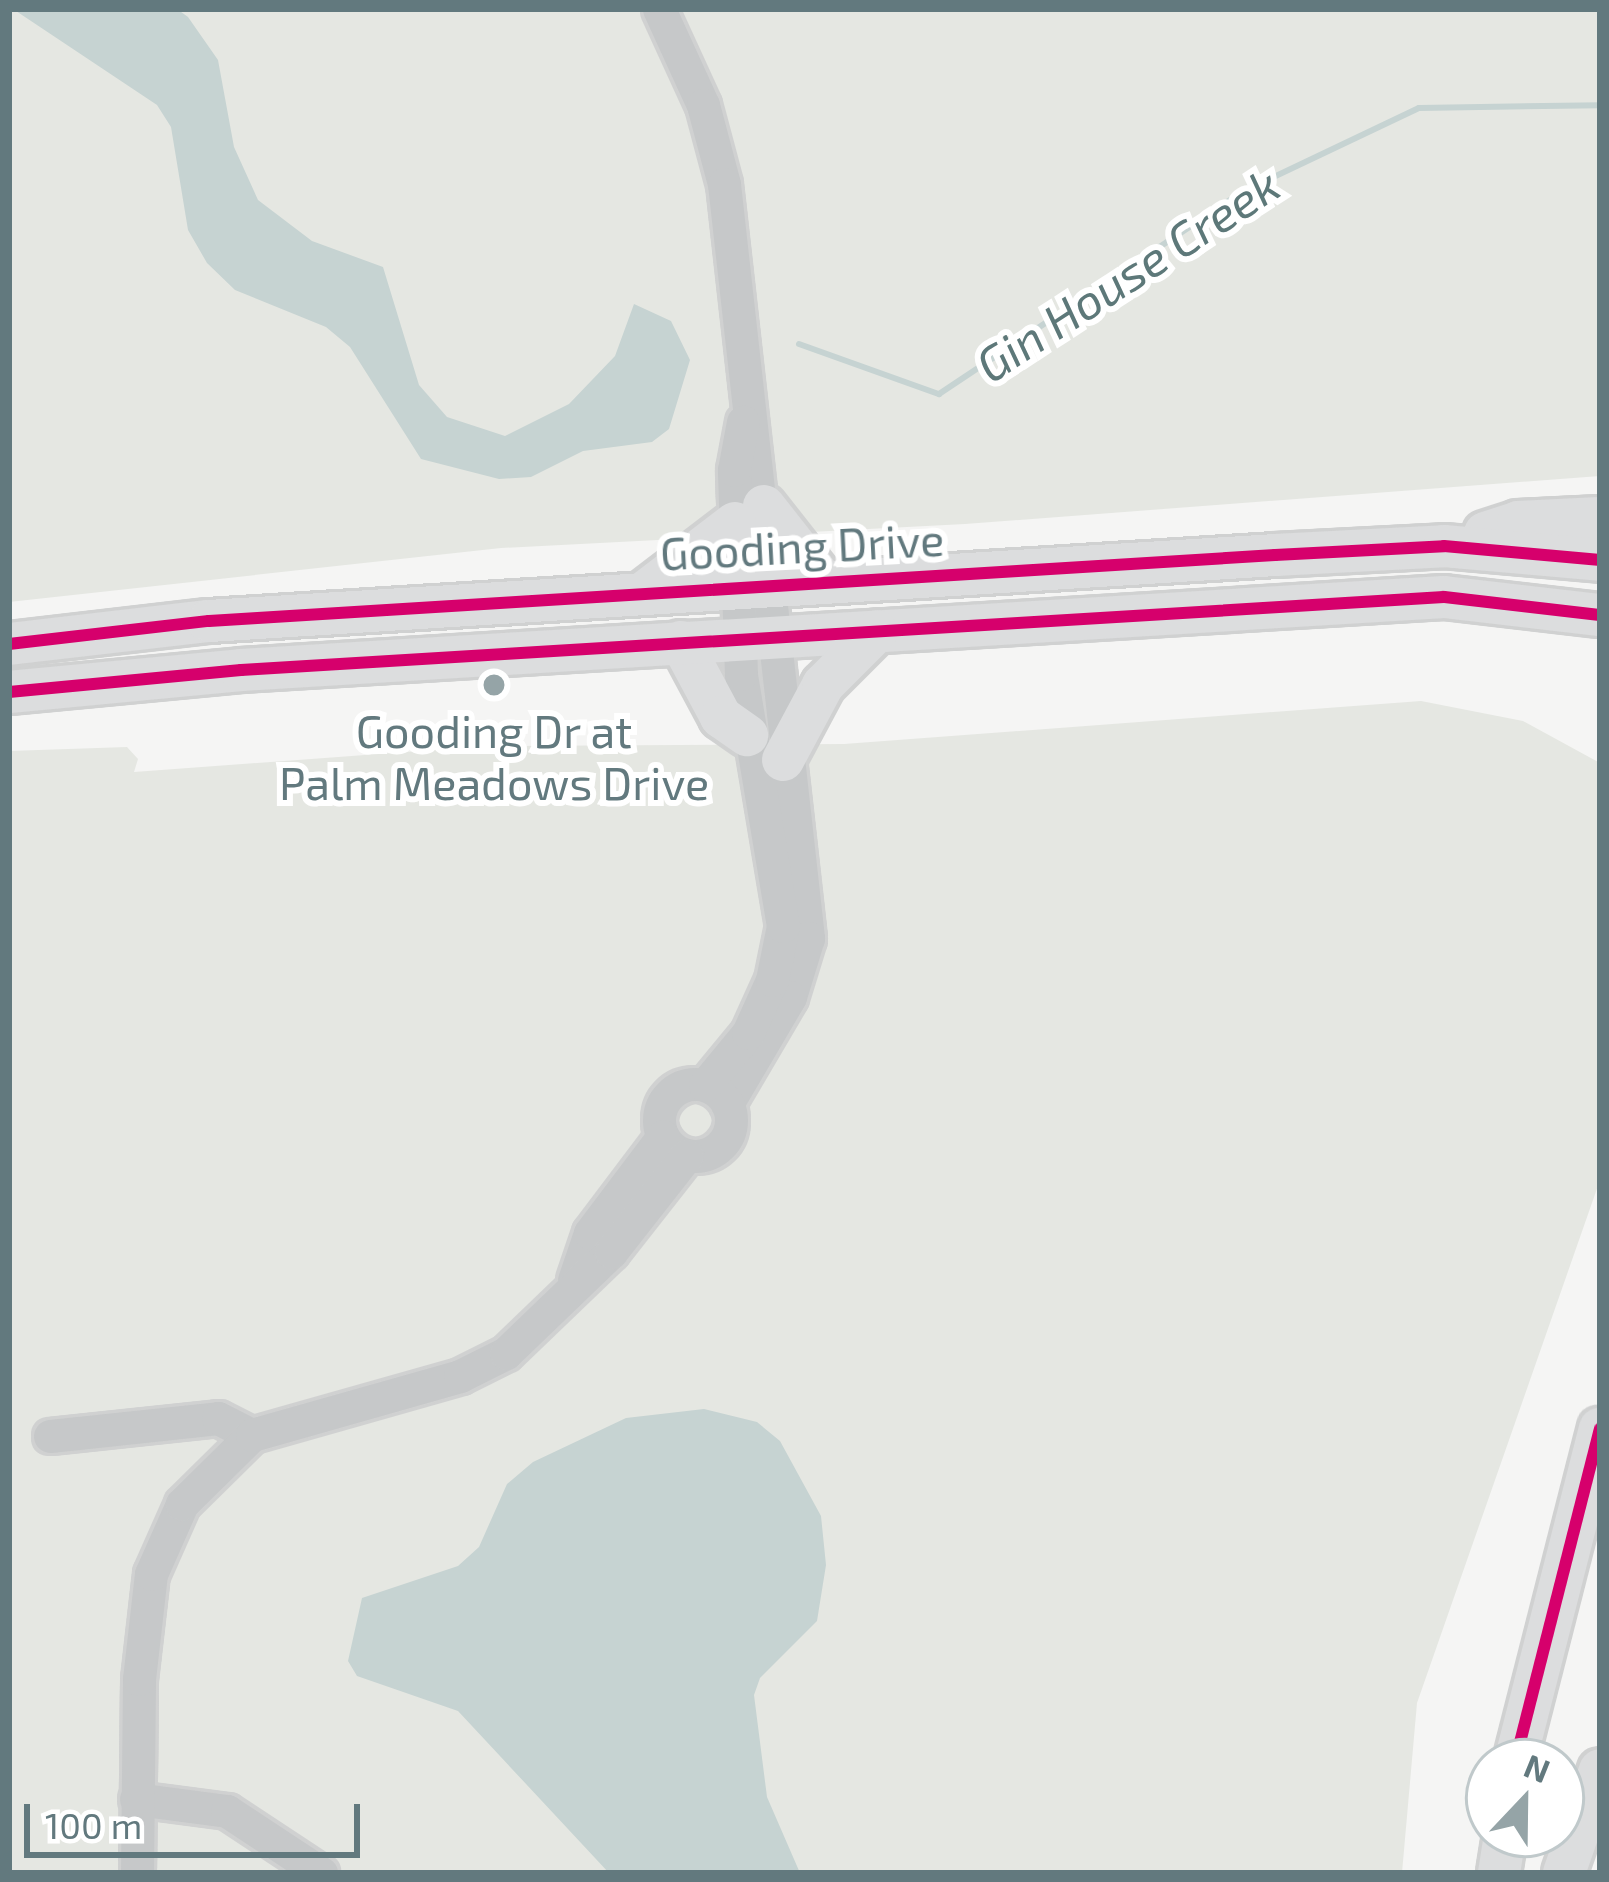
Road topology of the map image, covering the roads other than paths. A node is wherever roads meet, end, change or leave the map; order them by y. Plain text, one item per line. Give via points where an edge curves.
1 (659, 9) edge
2 (749, 515) junction
3 (1600, 518) edge
4 (1444, 546) junction
5 (1600, 560) edge
6 (823, 581) junction
7 (753, 585) junction
8 (646, 591) junction
9 (1600, 615) edge
10 (877, 631) junction
11 (756, 638) junction
12 (681, 642) junction
13 (9, 644) edge
14 (9, 692) edge
15 (747, 735) junction
16 (783, 760) junction
17 (716, 1094) junction
18 (675, 1146) junction
19 (1600, 1429) edge
20 (252, 1435) junction
21 (50, 1436) dead end
22 (1521, 1738) edge
23 (1600, 1770) edge
24 (136, 1799) junction
25 (137, 1873) edge
26 (320, 1873) edge
27 (1564, 1873) edge

1 - 2 street via 703,105 724,184
2 - 6 main road
2 - 7 street
2 - 8 main road
3 - 4 main road via 1518,522
4 - 5 main road, Gooding Drive
4 - 6 main road, Gooding Drive
6 - 7 main road, Gooding Drive
7 - 8 main road, Gooding Drive
7 - 11 street
8 - 13 main road, Gooding Drive via 209,620
9 - 10 main road, Gooding Drive via 1444,597
10 - 11 main road, Gooding Drive
10 - 16 main road via 823,685
11 - 12 main road, Gooding Drive
11 - 15 street
11 - 16 street
12 - 14 main road, Gooding Drive
12 - 15 main road via 721,717
15 - 17 street via 783,926 772,980
16 - 17 street via 808,938 790,998
17 - 18 street via 727,1137 710,1153
17 - 18 street via 684,1085 667,1097
18 - 20 street via 590,1233 574,1280 506,1353 460,1376
19 - 22 main road
20 - 21 street via 218,1418
20 - 24 street via 182,1504 151,1574
23 - 27 main road
24 - 25 street
24 - 26 street via 227,1810

